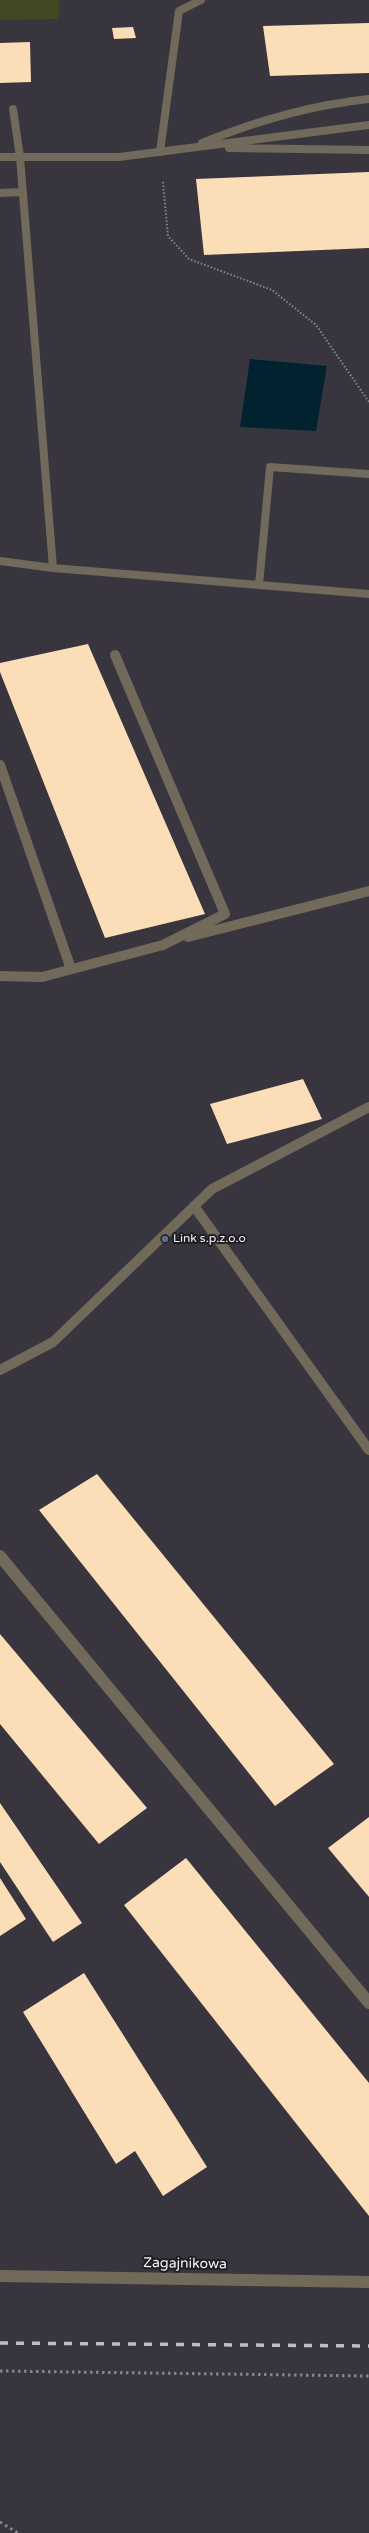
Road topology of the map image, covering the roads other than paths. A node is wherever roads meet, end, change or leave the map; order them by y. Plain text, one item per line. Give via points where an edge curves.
1 (201, 0) edge
2 (369, 99) edge
3 (13, 109) dead end
4 (369, 125) edge
5 (189, 148) junction
6 (369, 150) edge
7 (160, 152) junction
8 (20, 157) junction
9 (0, 158) edge
10 (23, 192) junction
11 (0, 193) edge
12 (369, 474) edge
13 (0, 561) edge
14 (53, 568) junction
15 (259, 585) junction
16 (369, 594) edge
17 (114, 654) dead end
18 (0, 765) edge
19 (369, 892) edge
20 (171, 941) junction
21 (71, 969) junction
22 (0, 976) edge
23 (369, 1107) edge
24 (194, 1206) junction
25 (0, 1370) edge
26 (369, 1450) edge
27 (0, 1556) edge
28 (369, 2003) edge
29 (0, 2276) edge
30 (369, 2282) edge

1 - 7 street via 179,11
2 - 5 street via 340,101 256,121
3 - 8 street
4 - 5 street
5 - 6 street
5 - 7 street
7 - 8 street via 119,157
8 - 9 street
8 - 10 street
10 - 11 street
10 - 14 street
12 - 15 street via 270,467
13 - 14 street
14 - 15 street
15 - 16 street
17 - 20 street via 225,914
18 - 21 street
19 - 20 street
20 - 21 street
21 - 22 street via 42,976
23 - 24 street via 212,1189
24 - 25 street via 53,1342
24 - 26 street
27 - 28 street
29 - 30 street, Zagajnikowa

